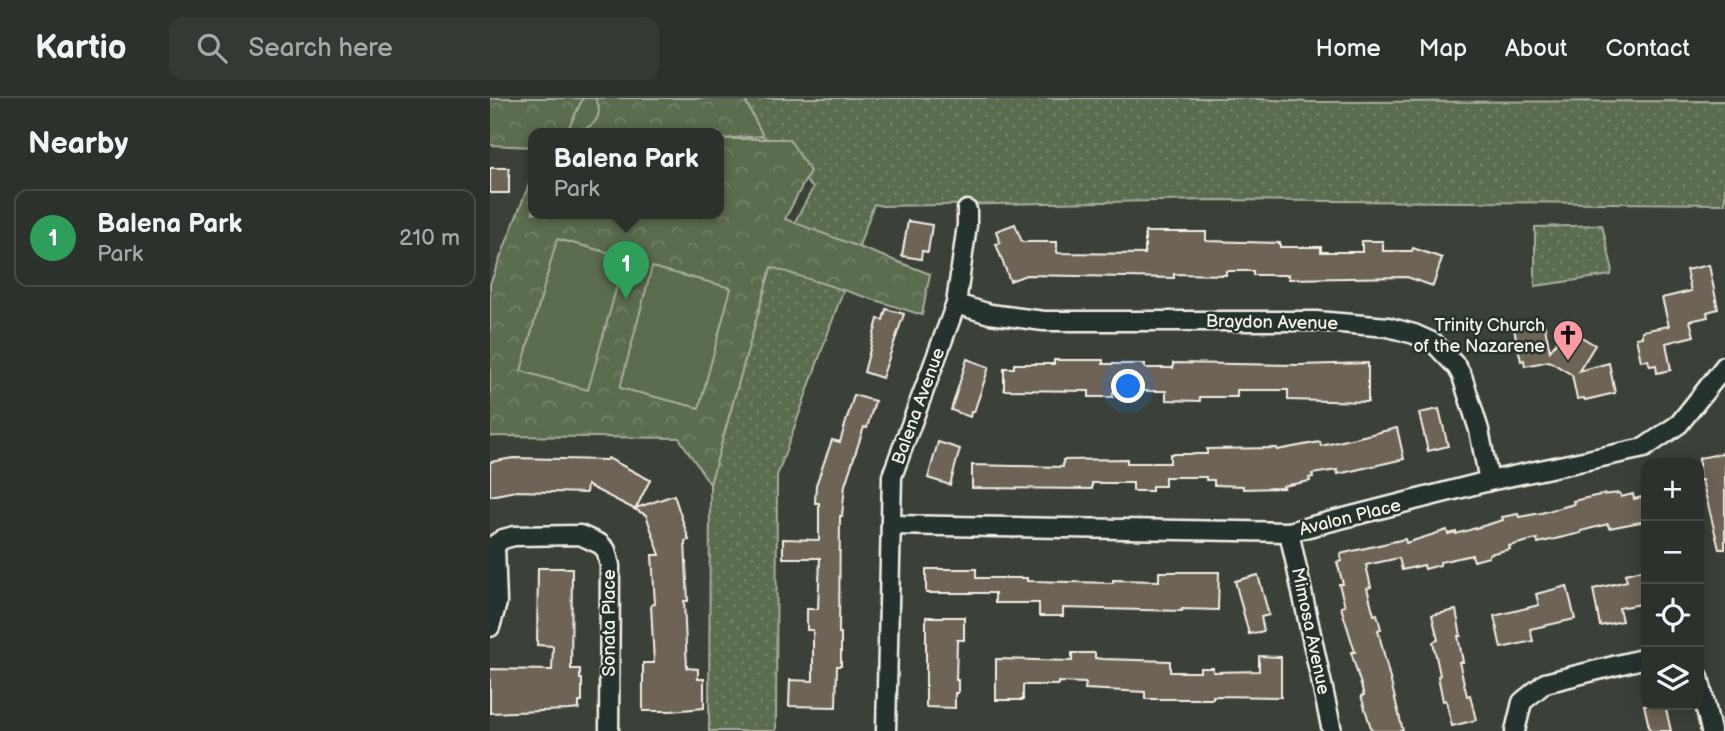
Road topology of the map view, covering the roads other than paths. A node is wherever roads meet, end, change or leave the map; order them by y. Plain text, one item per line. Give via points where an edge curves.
1 (967, 210) dead end
2 (956, 304) junction
3 (1725, 366) edge
4 (1646, 456) edge
5 (1489, 481) junction
6 (891, 525) junction
7 (1289, 532) junction
8 (493, 546) edge
9 (490, 626) edge
10 (1641, 659) edge
11 (1704, 700) edge
12 (609, 731) edge
13 (886, 731) edge
14 (1332, 731) edge
15 (1515, 731) edge
16 (1711, 731) edge

1 - 2 street, Balena Avenue
2 - 5 street, Braydon Avenue via 1044,321 1316,321 1388,327 1413,334 1434,343 1462,376
2 - 6 street, Balena Avenue via 892,476
3 - 4 street, Avalon Place via 1679,424
4 - 5 street, Avalon Place
5 - 7 street, Avalon Place
6 - 7 street, Avalon Place
6 - 13 street, Balena Avenue
7 - 14 street, Mimosa Avenue
8 - 9 street, Sonata Place via 497,603
8 - 12 street, Sonata Place via 514,536 580,536 606,550 610,566
10 - 15 street via 1545,683 1522,702
11 - 16 street

